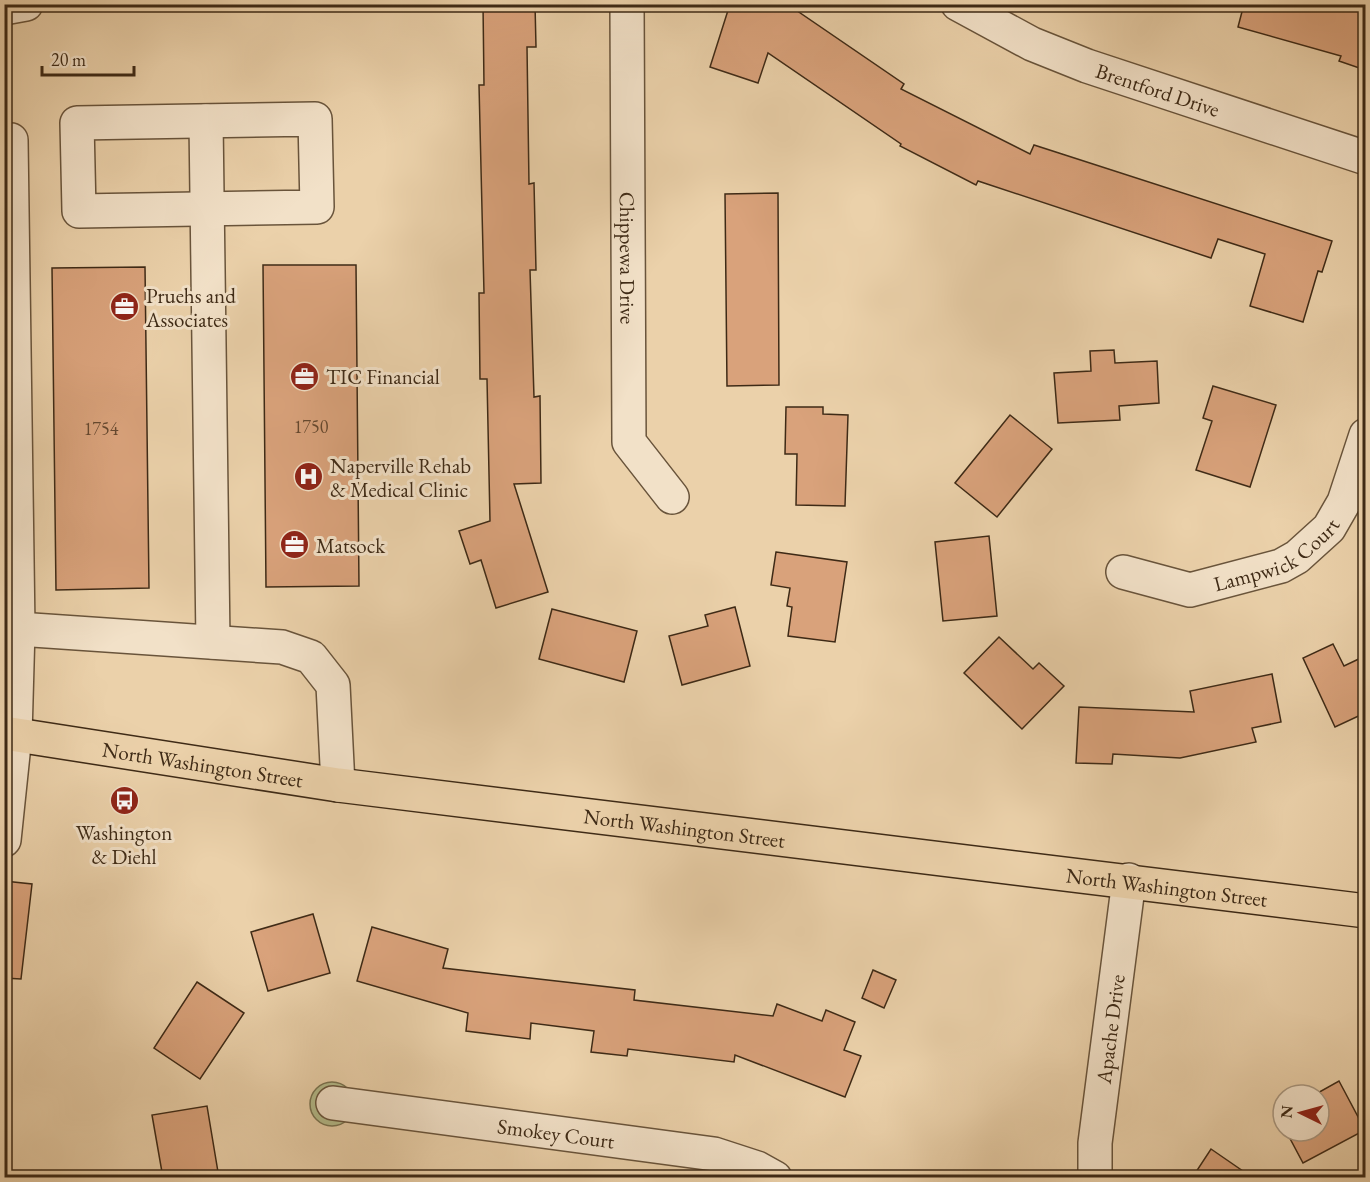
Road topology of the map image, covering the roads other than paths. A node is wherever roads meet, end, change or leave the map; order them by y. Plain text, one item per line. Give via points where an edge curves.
1 (26, 4) edge
2 (627, 4) edge
3 (958, 4) edge
4 (4, 8) edge
5 (206, 121) junction
6 (4, 140) edge
7 (1365, 158) edge
8 (207, 209) junction
9 (9, 396) edge
10 (1365, 435) edge
11 (672, 497) dead end
12 (1123, 572) dead end
13 (18, 629) junction
14 (213, 642) junction
15 (10, 734) edge
16 (338, 785) junction
17 (4, 840) edge
18 (1129, 880) junction
19 (1365, 911) edge
20 (333, 1103) dead end
21 (775, 1178) edge
22 (1095, 1178) edge

1 - 4 street
2 - 11 street, Chippewa Drive via 629,442
3 - 7 street, Brentford Drive via 1032,44 1088,66
5 - 8 street
5 - 8 street via 315,119 317,207
5 - 8 street via 78,123 78,211
6 - 9 street via 11,140
8 - 14 street
9 - 13 street
10 - 12 street, Lampwick Court via 1344,502 1316,543 1297,557 1281,566 1190,590
13 - 14 street
13 - 15 street
14 - 16 street via 282,647 311,657 333,685
15 - 16 main road, North Washington Street
15 - 17 street
16 - 18 main road, North Washington Street
18 - 19 main road, North Washington Street
18 - 22 street, Apache Drive via 1095,1143
20 - 21 street, Smokey Court via 714,1154

